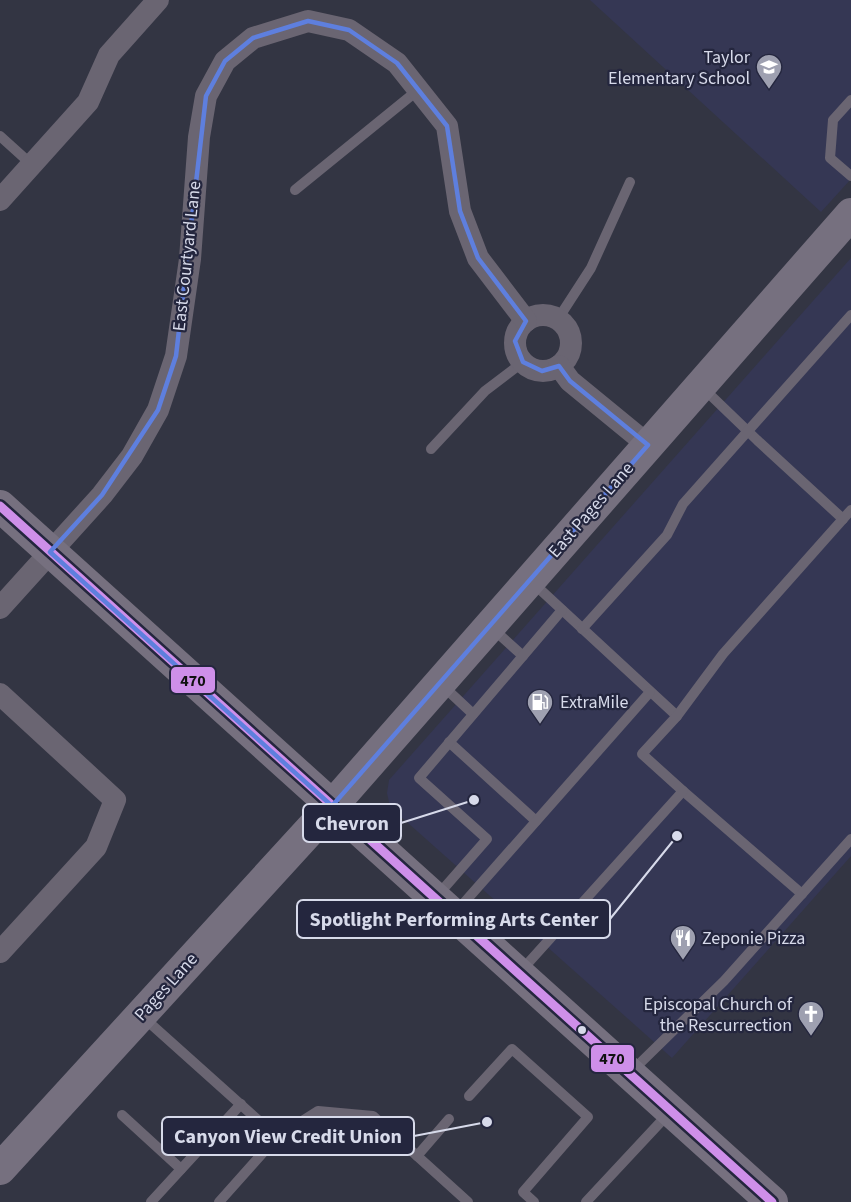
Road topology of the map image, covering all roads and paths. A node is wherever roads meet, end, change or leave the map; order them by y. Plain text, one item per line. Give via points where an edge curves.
1 (158, 0) edge
2 (418, 90) junction
3 (851, 100) edge
4 (0, 136) edge
5 (31, 164) junction
6 (851, 176) edge
7 (630, 182) dead end
8 (295, 190) dead end
9 (0, 200) edge
10 (851, 214) edge
11 (851, 315) edge
12 (558, 319) junction
13 (526, 321) junction
14 (523, 362) junction
15 (559, 366) junction
16 (699, 385) junction
17 (747, 431) junction
18 (648, 445) junction
19 (431, 448) dead end
20 (0, 506) edge
21 (851, 510) edge
22 (843, 519) junction
23 (50, 552) junction
24 (529, 580) junction
25 (0, 608) edge
26 (562, 610) junction
27 (490, 625) junction
28 (582, 629) junction
29 (523, 656) junction
30 (440, 683) junction
31 (650, 692) junction
32 (0, 694) edge
33 (473, 714) junction
34 (677, 716) junction
35 (449, 742) junction
36 (683, 791) junction
37 (332, 806) junction
38 (536, 821) junction
39 (851, 839) edge
40 (802, 894) junction
41 (444, 907) junction
42 (0, 952) edge
43 (518, 974) junction
44 (141, 1015) junction
45 (630, 1074) junction
46 (469, 1096) dead end
47 (241, 1104) junction
48 (671, 1111) junction
49 (122, 1115) dead end
50 (449, 1119) dead end
51 (277, 1137) junction
52 (417, 1156) junction
53 (0, 1169) edge
54 (181, 1169) junction
55 (151, 1202) edge
56 (219, 1202) edge
57 (468, 1202) edge
58 (534, 1202) edge
59 (586, 1202) edge
60 (772, 1202) edge

1 - 5 street via 109,55 88,102
2 - 8 lane
2 - 13 street via 447,126 460,211 478,258
2 - 23 street, East Courtyard Lane via 397,63 349,30 308,21 253,38 225,61 206,96 176,357 158,410 132,456
3 - 6 lane via 833,120 830,158
4 - 5 lane
5 - 9 street
7 - 12 lane via 591,268
10 - 16 main road, East Pages Lane
11 - 17 lane
12 - 13 street via 544,315
12 - 15 street via 571,338 570,350
13 - 14 street via 515,341
14 - 15 street via 542,371
14 - 19 lane via 485,391
15 - 18 street via 570,381
16 - 17 lane
16 - 18 main road, East Pages Lane
17 - 22 lane
17 - 28 lane via 683,504 667,535
18 - 24 main road, East Pages Lane
20 - 23 main road
21 - 22 lane
22 - 34 lane via 723,654
23 - 25 street, East Courtyard Lane
23 - 37 main road
24 - 26 lane
24 - 27 main road, East Pages Lane
26 - 28 lane
26 - 29 lane
27 - 29 lane
27 - 30 main road, East Pages Lane
28 - 31 lane
29 - 33 lane
30 - 33 lane
30 - 37 main road, East Pages Lane
31 - 34 lane
31 - 38 lane
32 - 42 street via 115,800 96,847
33 - 35 lane
34 - 36 lane via 642,754
35 - 38 lane
35 - 41 lane via 419,778 487,839
36 - 40 lane
36 - 43 lane
37 - 41 main road
37 - 44 main road, Pages Lane
38 - 41 lane
39 - 40 lane
40 - 45 lane via 724,981
41 - 43 main road
43 - 45 main road
44 - 47 lane
44 - 53 main road, Pages Lane
45 - 48 main road
46 - 58 lane via 512,1049 588,1117 523,1192
47 - 51 lane
47 - 54 lane
48 - 59 lane
48 - 60 main road
49 - 54 lane
50 - 52 lane
51 - 52 lane via 318,1111 373,1116
51 - 56 lane
52 - 57 lane
54 - 55 lane

